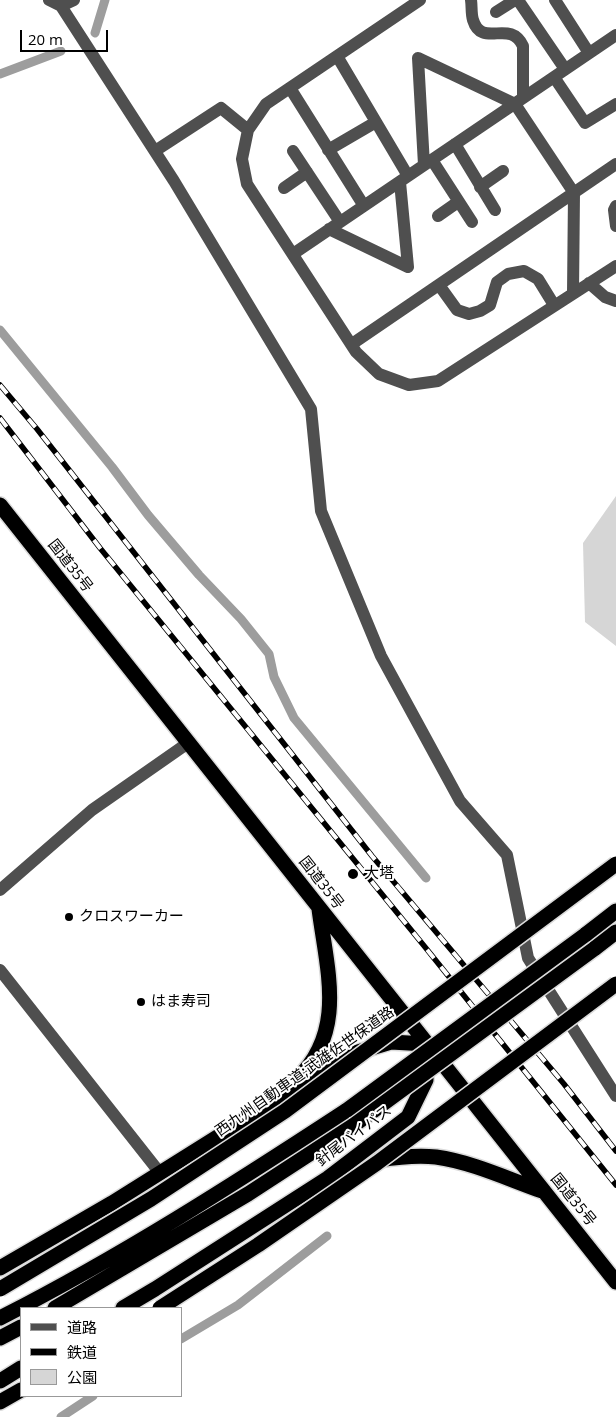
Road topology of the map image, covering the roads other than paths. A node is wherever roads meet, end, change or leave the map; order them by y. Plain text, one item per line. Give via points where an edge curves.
1 (49, 0) edge
2 (74, 0) edge
3 (420, 0) edge
4 (471, 0) edge
5 (517, 0) edge
6 (556, 0) edge
7 (61, 6) junction
8 (496, 12) dead end
9 (616, 35) edge
10 (589, 53) junction
11 (337, 56) junction
12 (565, 69) junction
13 (554, 77) junction
14 (290, 88) junction
15 (519, 101) junction
16 (616, 104) edge
17 (376, 122) junction
18 (248, 130) junction
19 (455, 144) junction
20 (328, 150) junction
21 (155, 151) junction
22 (293, 151) dead end
23 (428, 163) junction
24 (616, 164) edge
25 (504, 171) dead end
26 (307, 172) junction
27 (404, 179) junction
28 (480, 187) junction
29 (284, 188) dead end
30 (574, 193) junction
31 (458, 202) junction
32 (364, 206) junction
33 (616, 206) edge
34 (495, 210) dead end
35 (438, 216) dead end
36 (472, 222) dead end
37 (335, 226) junction
38 (616, 226) edge
39 (293, 254) junction
40 (616, 266) edge
41 (589, 283) junction
42 (439, 285) junction
43 (573, 293) junction
44 (616, 301) edge
45 (554, 305) junction
46 (352, 344) junction
47 (0, 506) edge
48 (188, 743) junction
49 (616, 864) edge
50 (0, 890) edge
51 (318, 908) junction
52 (616, 911) edge
53 (616, 932) edge
54 (0, 970) edge
55 (616, 984) edge
56 (426, 1044) junction
57 (616, 1096) edge
58 (274, 1100) junction
59 (160, 1173) junction
60 (328, 1178) junction
61 (544, 1192) junction
62 (0, 1268) edge
63 (616, 1282) edge
64 (0, 1289) edge
65 (20, 1307) edge
66 (20, 1307) edge
67 (57, 1307) edge
68 (125, 1307) edge
69 (162, 1307) edge
70 (0, 1318) edge
71 (20, 1328) edge
72 (0, 1338) edge
73 (20, 1369) edge
74 (0, 1380) edge
75 (20, 1391) edge
76 (0, 1402) edge

1 - 7 street
2 - 7 street
3 - 11 street
4 - 15 street via 477,29 486,34 512,33 520,38 523,46
5 - 8 street
5 - 12 street
6 - 10 street
7 - 21 street
9 - 10 street
10 - 12 street
11 - 14 street
11 - 17 street
12 - 13 street
13 - 15 street
13 - 16 street via 585,123
14 - 18 street via 266,104
14 - 20 street
15 - 19 street
15 - 23 street via 418,58
15 - 30 street
17 - 20 street
17 - 27 street
18 - 21 street via 221,108
18 - 39 street via 242,160 247,184
19 - 23 street
19 - 28 street
20 - 32 street
21 - 57 street via 311,409 321,511 381,656 460,801 507,856 528,958
22 - 26 street
23 - 27 street
23 - 31 street
24 - 30 street
25 - 28 street
26 - 29 street
26 - 37 street
27 - 32 street
27 - 37 street via 408,267
28 - 34 street
30 - 42 street
30 - 43 street
31 - 35 street
31 - 36 street
32 - 37 street
33 - 38 street
37 - 39 street
39 - 46 street
40 - 41 street
41 - 43 street
41 - 44 street via 605,297
42 - 45 street via 457,310 469,314 490,304 497,282 508,274 524,271 538,279
42 - 46 street
43 - 45 street
45 - 46 street via 438,381 409,385 379,374
47 - 48 highway, 国道35号
48 - 50 street via 92,810
48 - 51 highway, 国道35号
49 - 64 highway, 西九州自動車道;武雄佐世保道路, bridge via 285,1111 151,1199
51 - 56 highway, 国道35号
51 - 58 highway via 330,1012 324,1041 308,1068
52 - 65 highway, bridge via 347,1110 122,1251
53 - 67 highway, bridge via 354,1125 248,1194
54 - 59 street
55 - 69 highway, bridge via 377,1164 258,1246
56 - 58 highway via 391,1042 348,1055
56 - 60 highway, 針尾バイパス via 426,1080 408,1117
56 - 61 highway, 国道35号
58 - 59 highway
59 - 62 highway
60 - 61 highway via 368,1162 403,1156 436,1157 471,1165
60 - 68 highway, 針尾バイパス
61 - 63 highway, 国道35号
66 - 70 highway, bridge
71 - 72 highway
73 - 74 highway
75 - 76 highway

